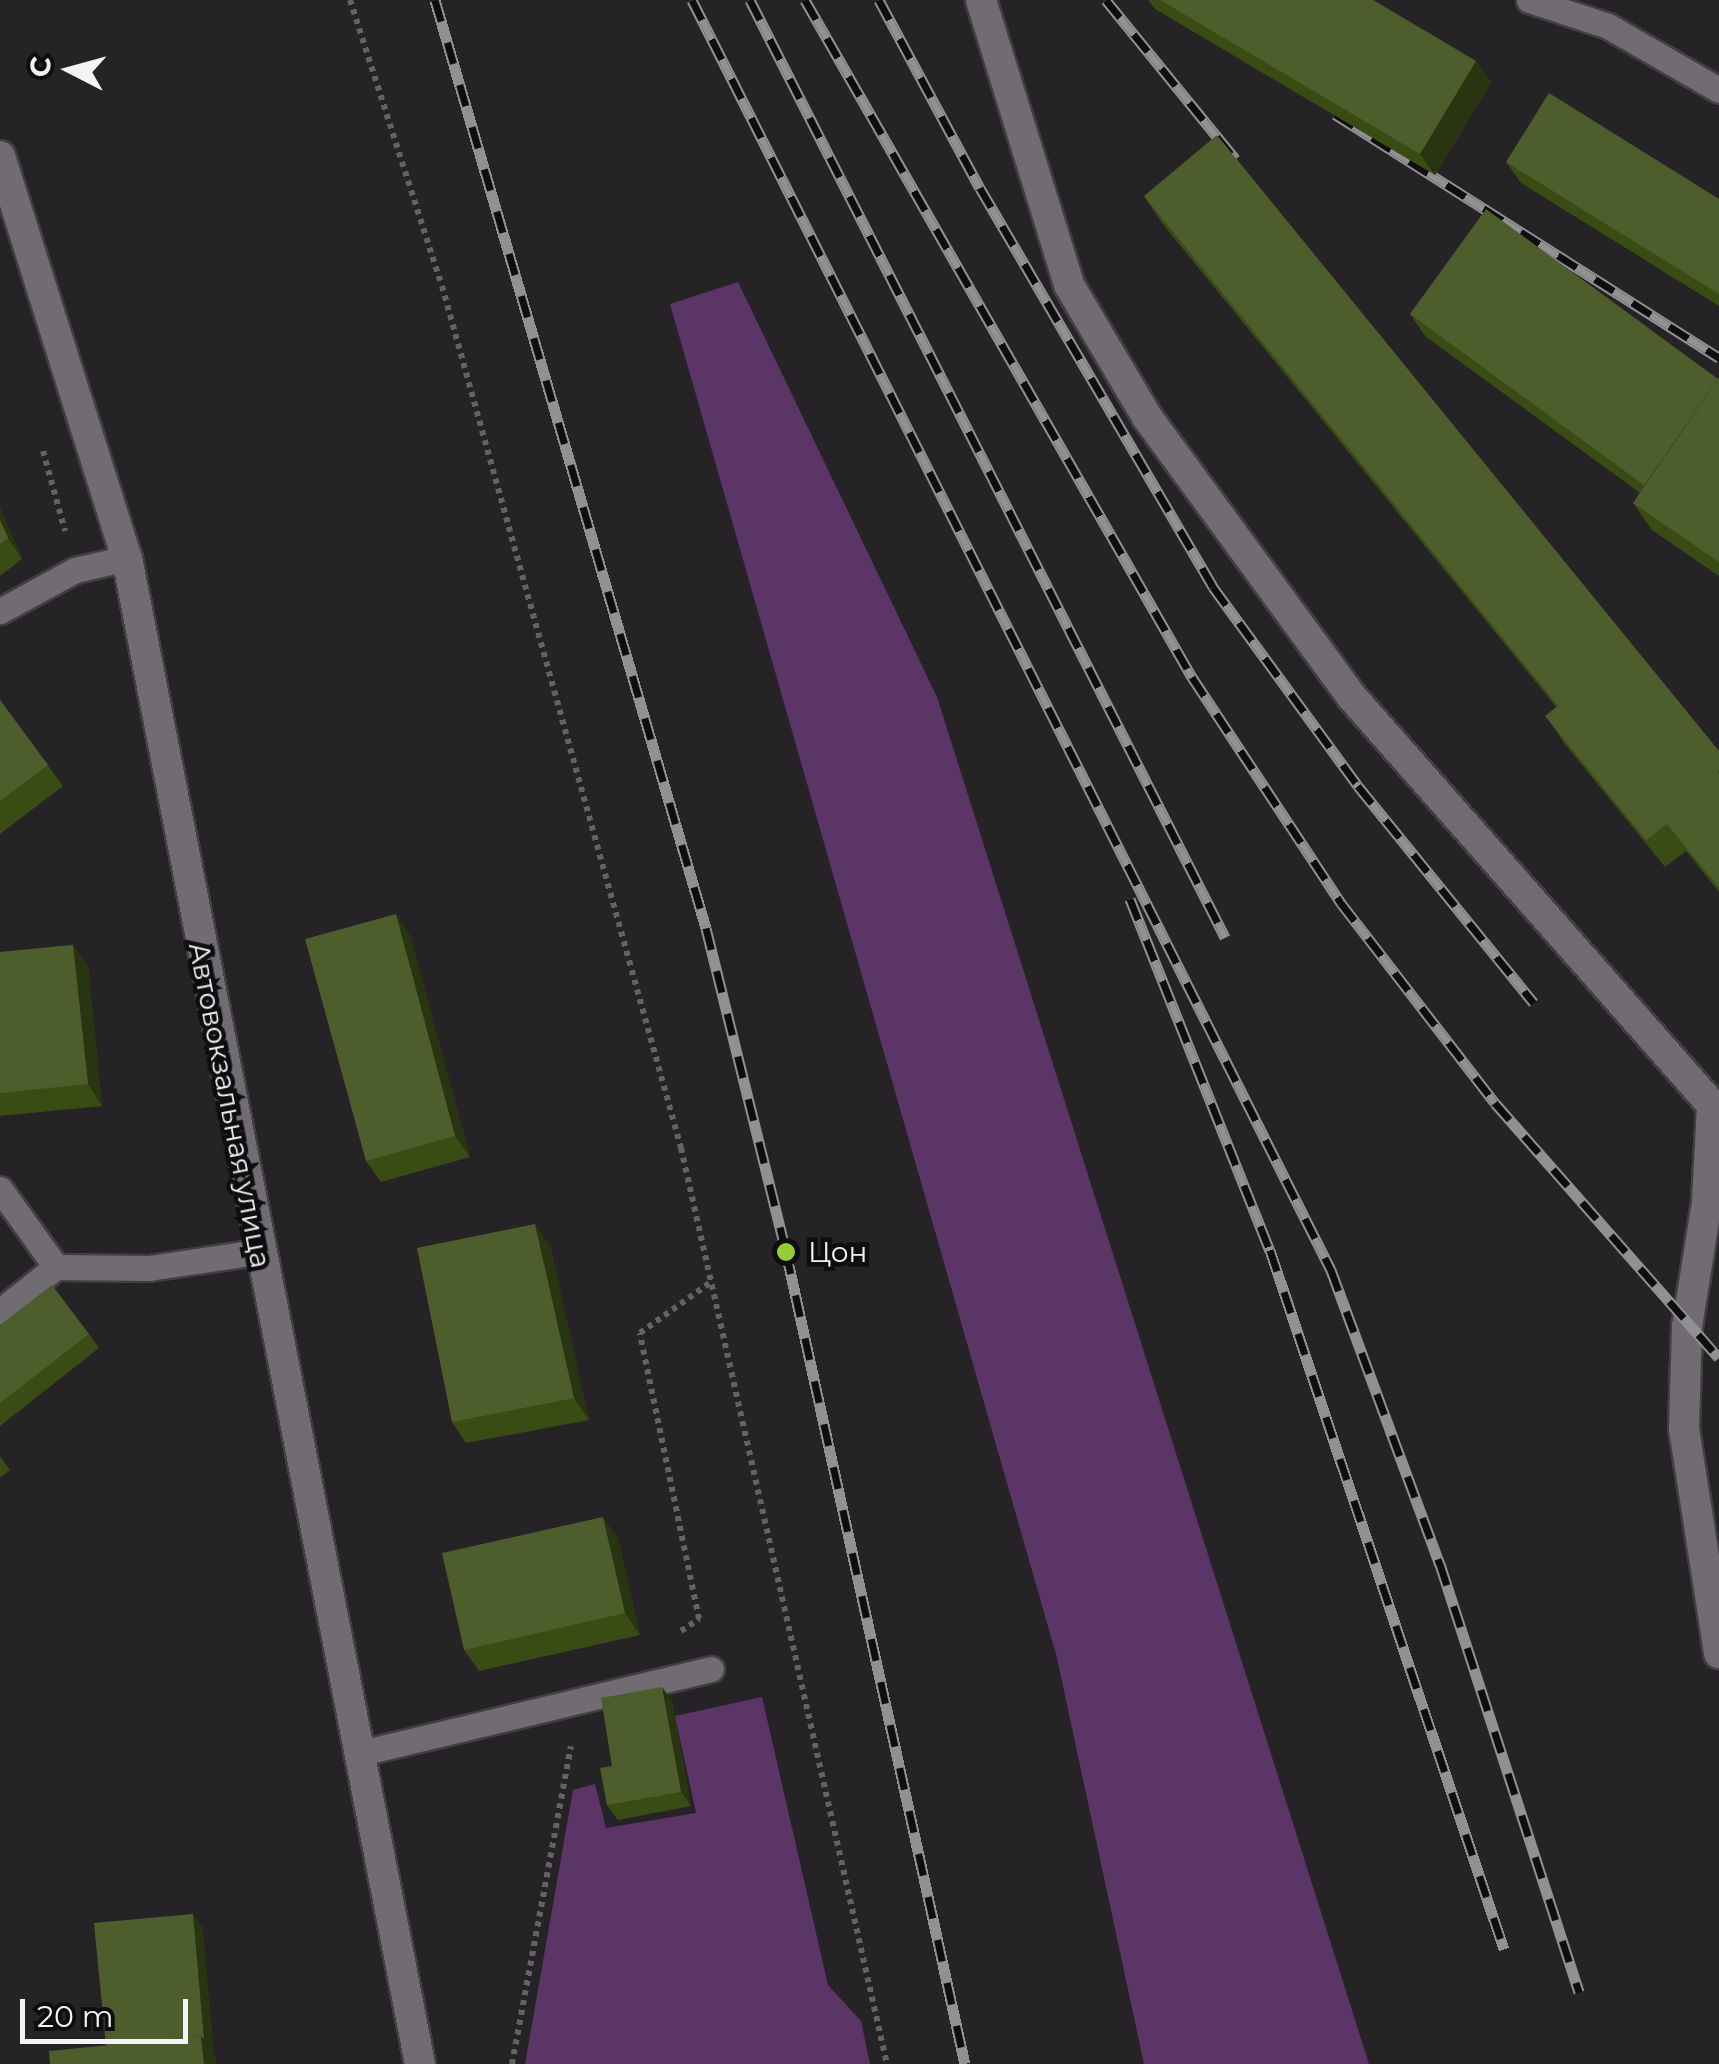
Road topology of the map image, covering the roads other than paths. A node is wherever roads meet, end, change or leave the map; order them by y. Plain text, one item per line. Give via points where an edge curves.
1 (981, 0) edge
2 (1529, 0) edge
3 (1719, 90) edge
4 (0, 156) edge
5 (127, 558) junction
6 (0, 612) edge
7 (1716, 1110) edge
8 (0, 1189) edge
9 (258, 1252) junction
10 (56, 1267) junction
11 (0, 1312) edge
12 (1719, 1653) edge
13 (711, 1669) dead end
14 (357, 1754) junction
15 (420, 2064) edge

1 - 7 street via 1069,284 1147,417 1352,697
2 - 3 lane via 1608,26
4 - 5 street, Автовокзальная улица
5 - 6 lane via 76,570
5 - 9 street, Автовокзальная улица
7 - 12 street via 1687,1327 1684,1430
8 - 10 lane
9 - 10 lane via 149,1268
9 - 14 street, Автовокзальная улица
10 - 11 lane
13 - 14 lane
14 - 15 street, Автовокзальная улица

